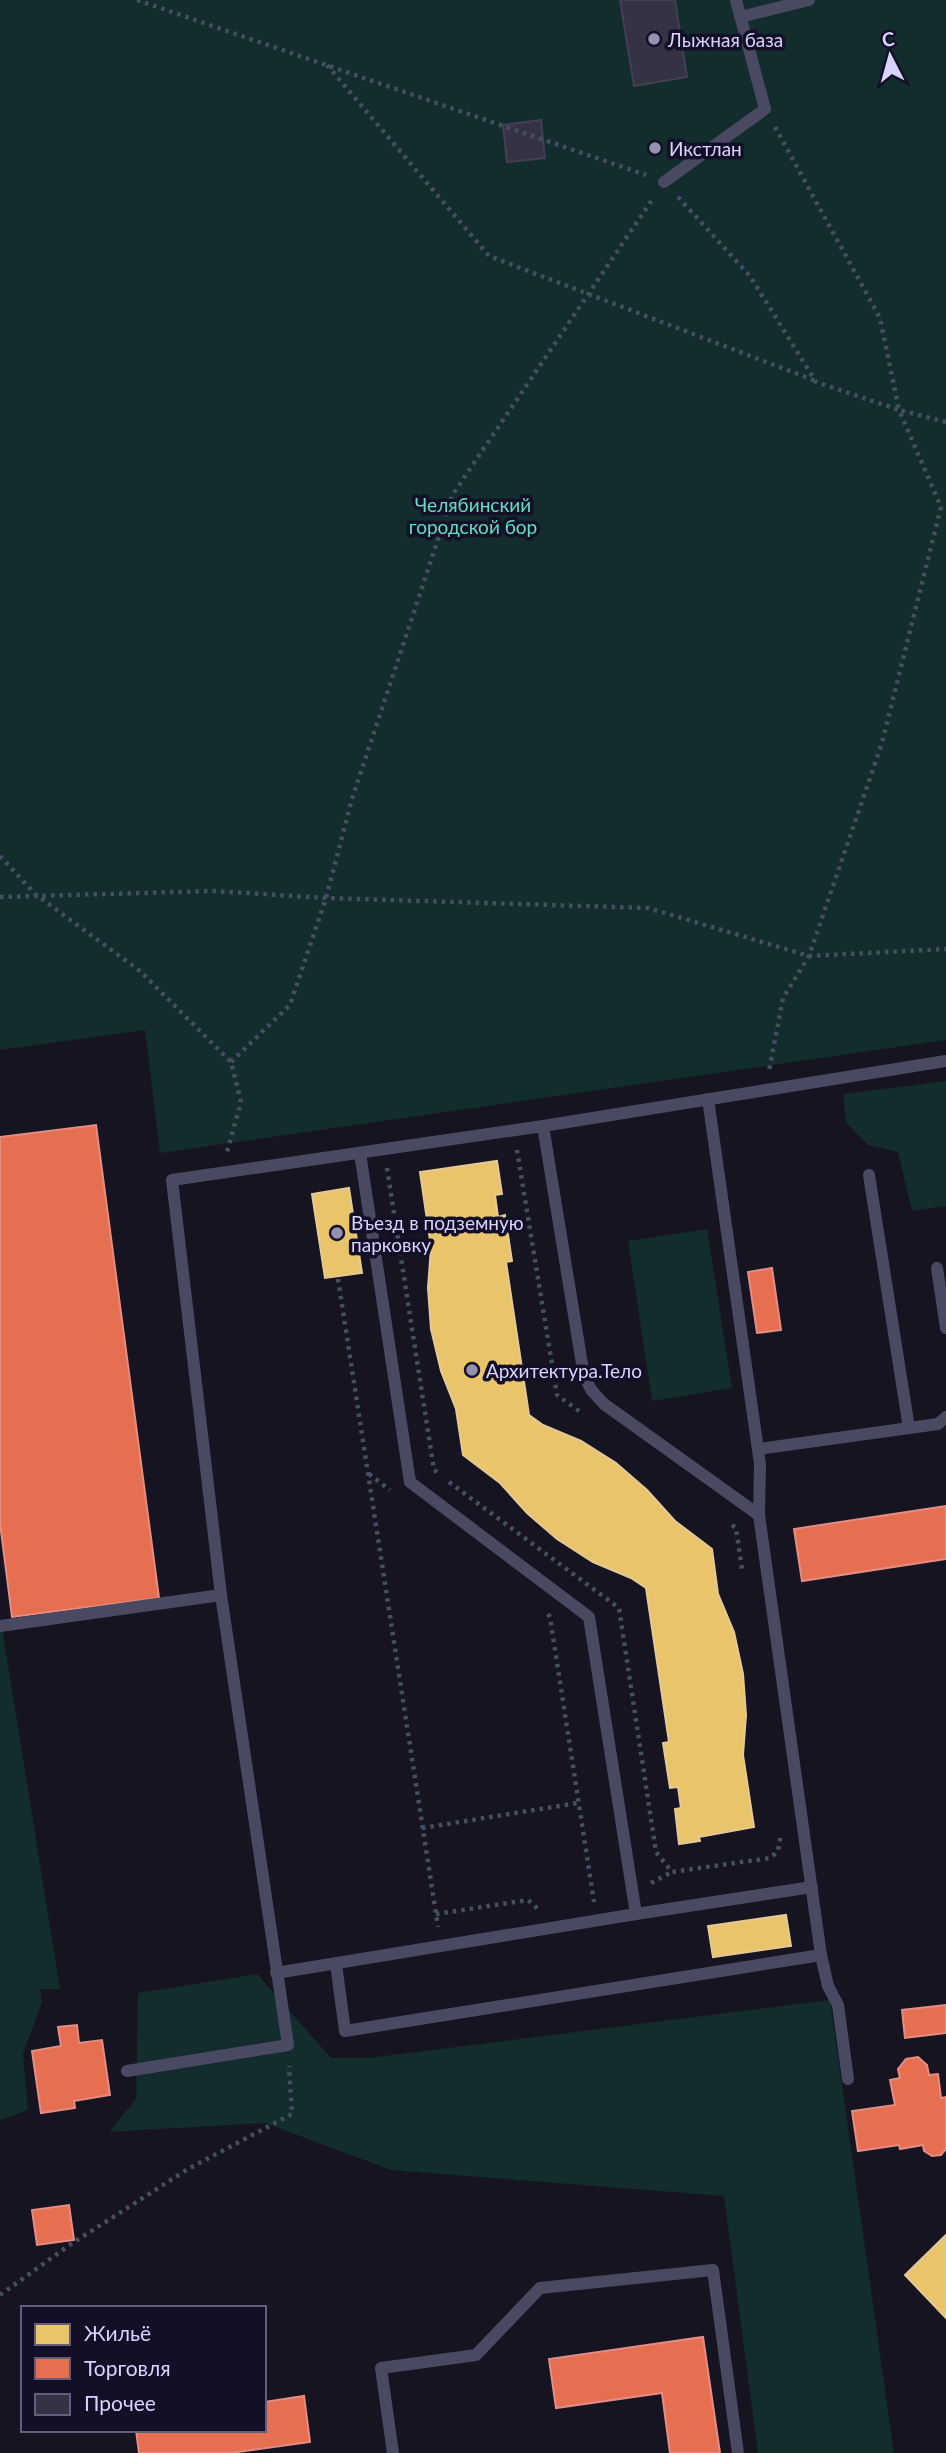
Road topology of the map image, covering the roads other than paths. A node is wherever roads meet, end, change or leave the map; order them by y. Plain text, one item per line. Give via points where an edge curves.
1 (736, 0) edge
2 (809, 0) edge
3 (740, 17) junction
4 (664, 182) road end
5 (946, 1061) edge
6 (708, 1099) junction
7 (543, 1126) junction
8 (359, 1153) junction
9 (869, 1175) dead end
10 (937, 1268) dead end
11 (946, 1328) edge
12 (946, 1417) edge
13 (909, 1428) junction
14 (758, 1449) junction
15 (759, 1515) junction
16 (221, 1595) junction
17 (0, 1626) edge
18 (812, 1887) junction
19 (636, 1914) junction
20 (821, 1955) junction
21 (335, 1964) junction
22 (276, 1973) junction
23 (127, 2071) dead end
24 (848, 2079) dead end
25 (393, 2453) edge
26 (738, 2453) edge

1 - 3 lane
2 - 3 lane
3 - 4 lane via 765,109
5 - 6 lane
6 - 7 lane
6 - 14 lane
7 - 8 lane
7 - 15 lane via 584,1376 592,1391
8 - 16 lane via 172,1180
8 - 19 lane via 410,1482 589,1617
9 - 13 lane
10 - 11 lane
12 - 13 lane via 938,1424
13 - 14 lane
14 - 15 lane
15 - 18 lane
16 - 17 lane
16 - 22 lane
18 - 19 lane
18 - 20 lane
19 - 21 lane
20 - 21 lane via 345,2031
20 - 24 lane via 838,2005
21 - 22 lane
22 - 23 lane via 288,2045
25 - 26 lane via 382,2368 476,2355 540,2288 713,2270

